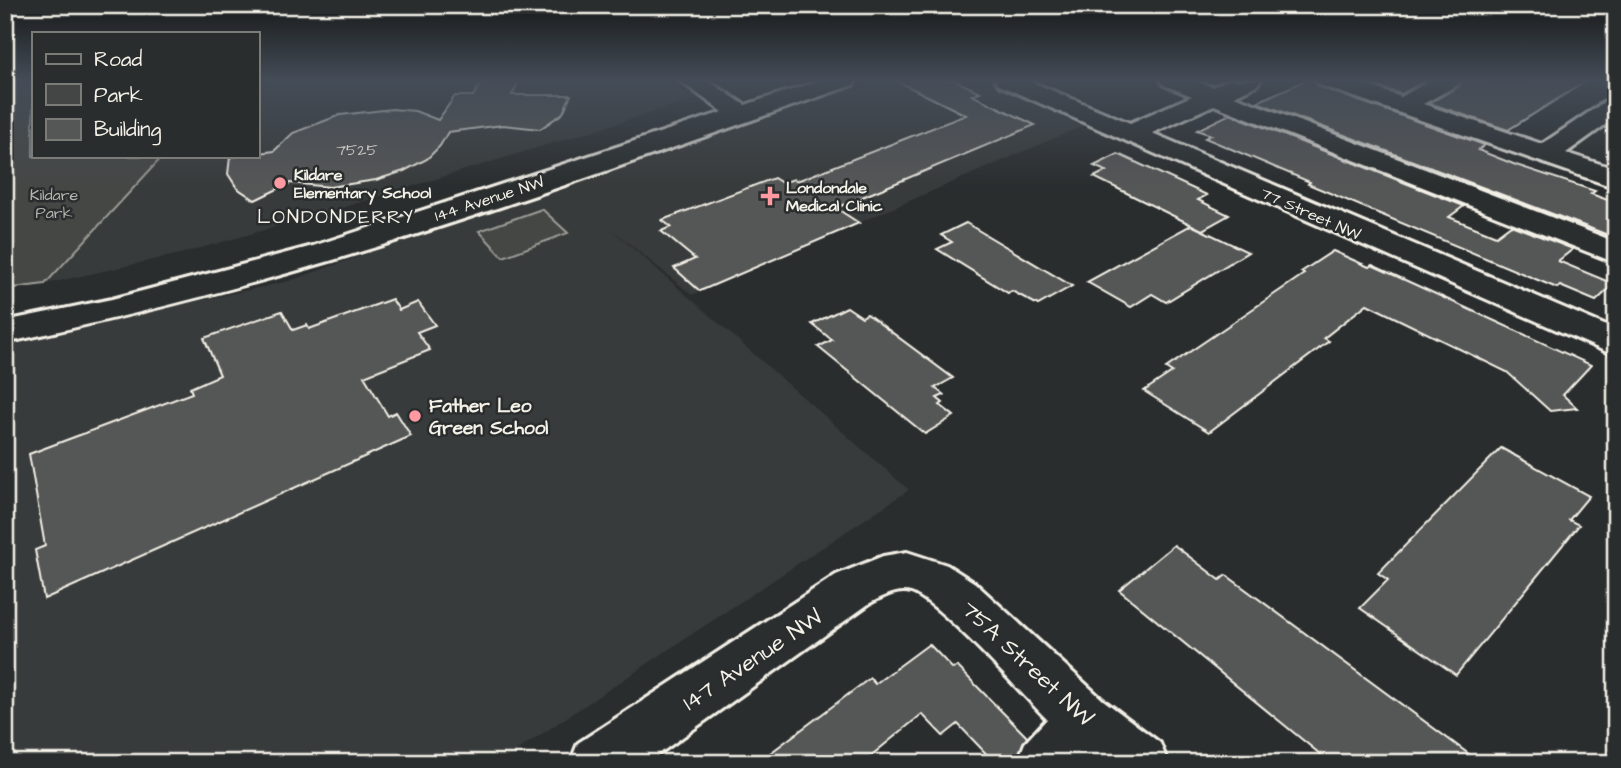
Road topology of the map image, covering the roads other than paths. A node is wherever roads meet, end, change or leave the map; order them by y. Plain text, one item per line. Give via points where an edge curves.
1 (708, 116) edge
2 (712, 116) edge
3 (1090, 116) edge
4 (1168, 116) edge
5 (1263, 116) edge
6 (1431, 116) edge
7 (1600, 116) edge
8 (1130, 133) junction
9 (1545, 155) junction
10 (1616, 179) edge
11 (1616, 253) edge
12 (5, 308) edge
13 (5, 331) edge
14 (1616, 344) edge
15 (912, 570) joint
16 (1084, 718) junction
17 (598, 763) edge
18 (1045, 763) edge
19 (1140, 763) edge

1 - 12 street, 144 Avenue NW via 206,265
2 - 13 street, 144 Avenue NW via 309,258 135,304
3 - 8 street, 77 Street NW
4 - 8 street
5 - 11 street
6 - 9 street
7 - 9 street
8 - 14 street, 77 Street NW
9 - 10 street
15 - 16 street, 75A Street NW via 936,580 958,598
15 - 17 street, 147 Avenue NW via 881,575 853,589
16 - 18 street
16 - 19 street, 75A Street NW

